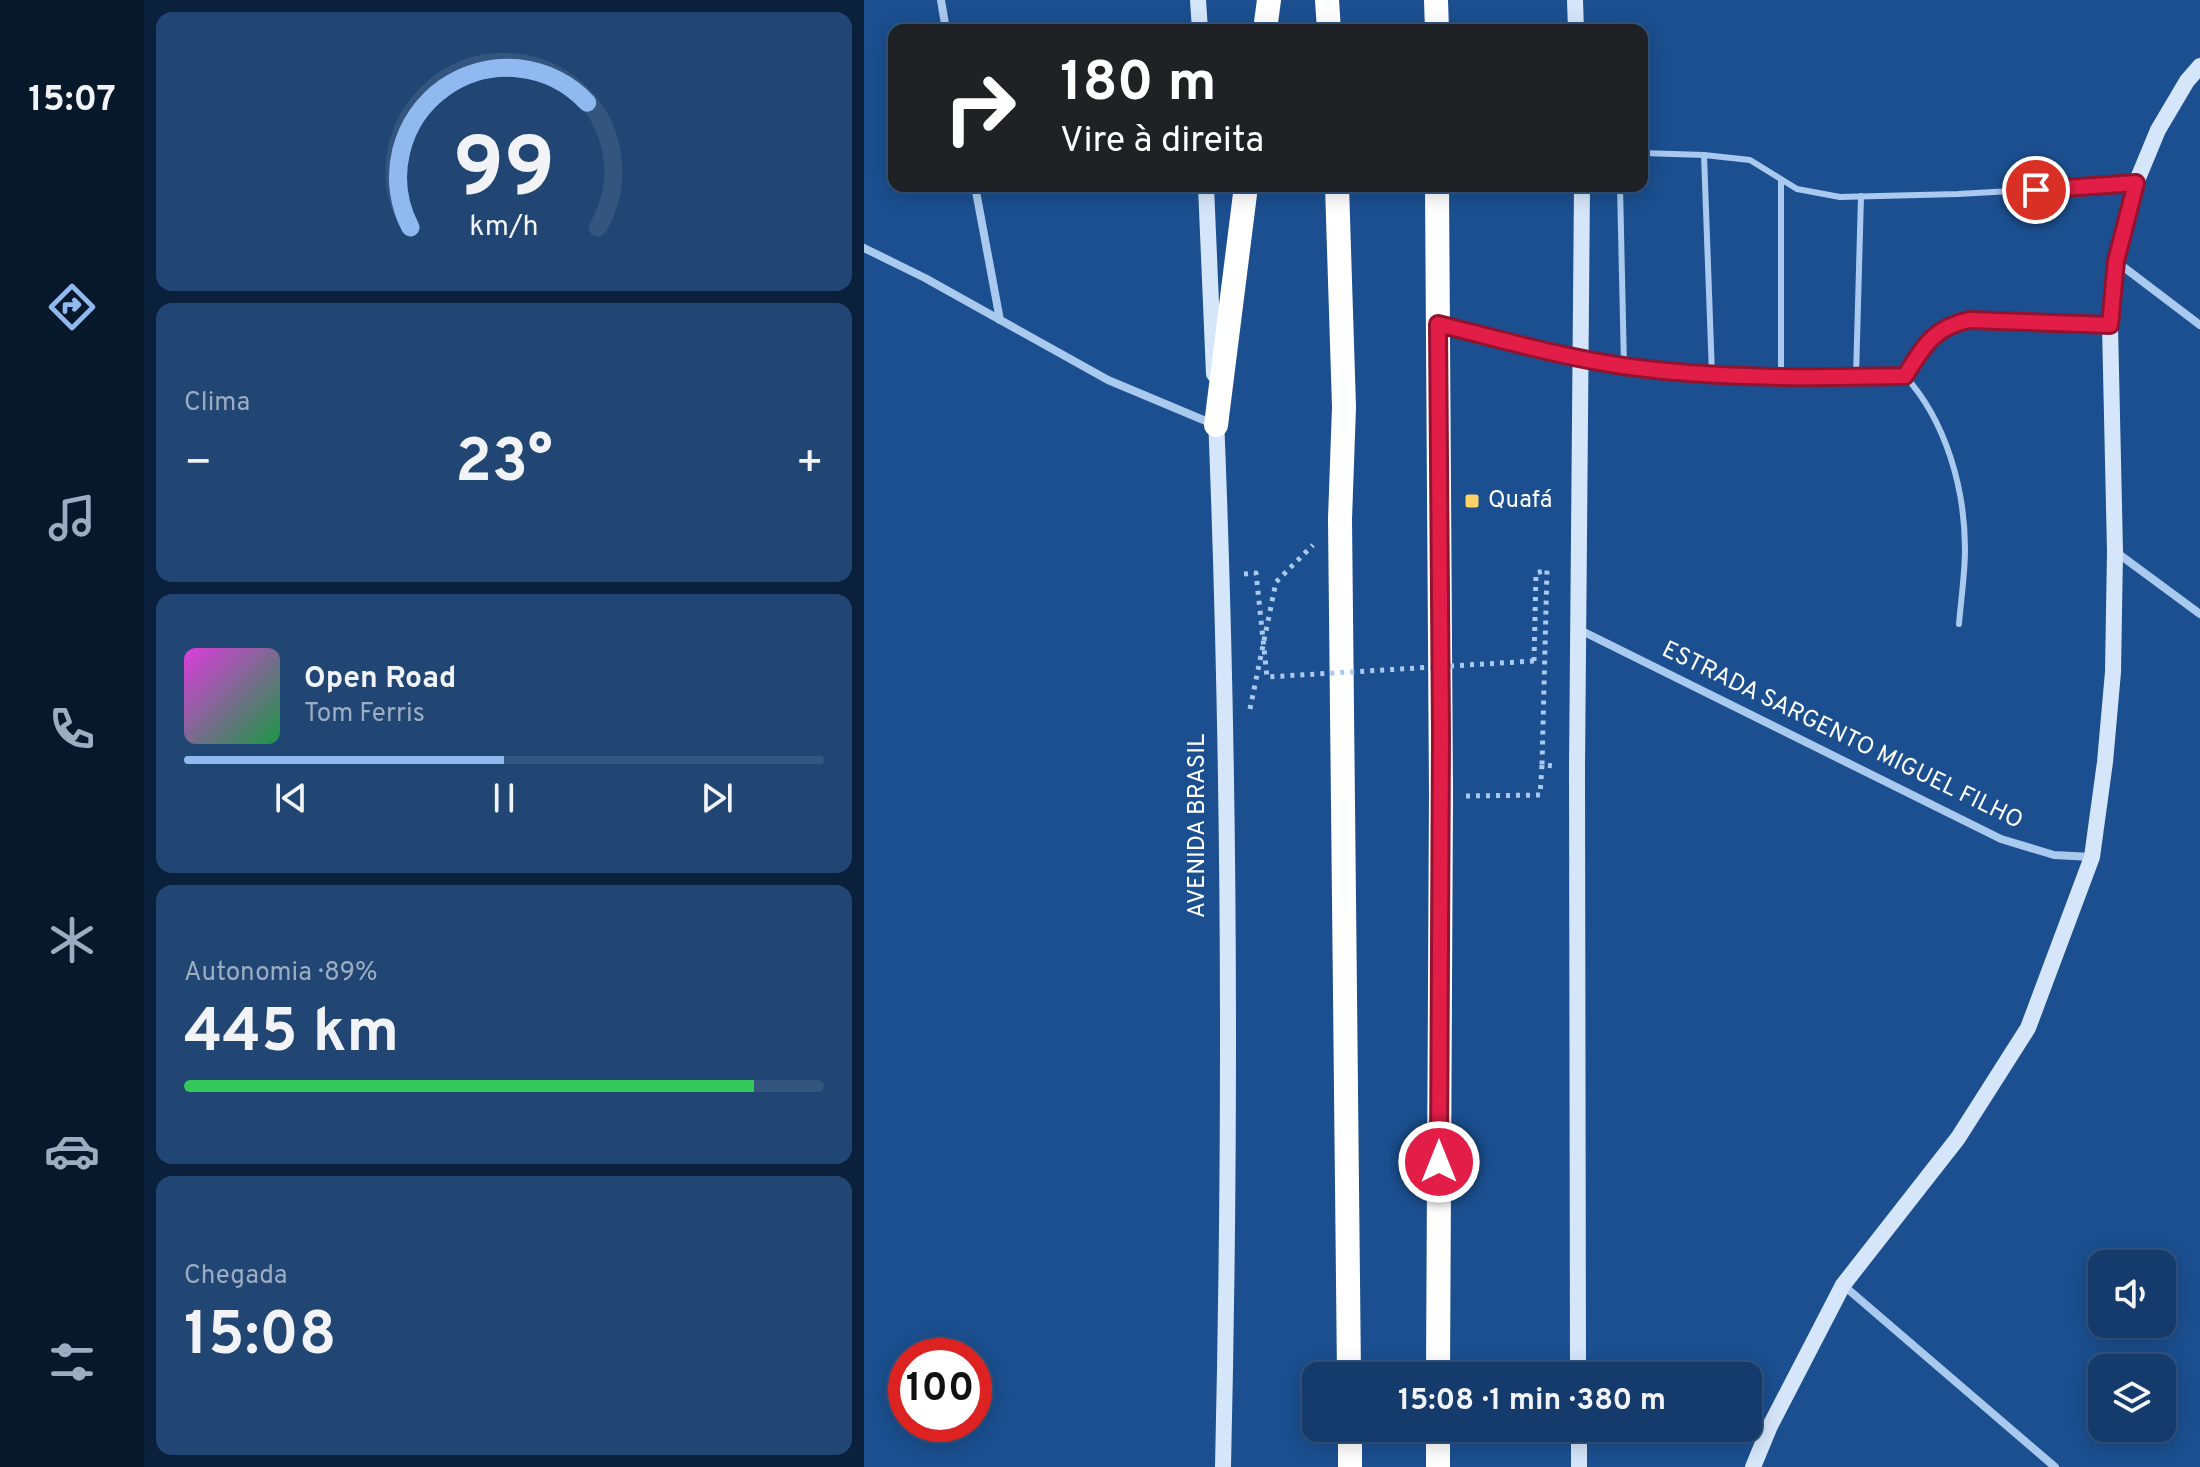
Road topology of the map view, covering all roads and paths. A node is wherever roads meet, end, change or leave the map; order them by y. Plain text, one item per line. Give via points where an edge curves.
1 (941, 0) edge
2 (1198, 0) edge
3 (1269, 0) edge
4 (1327, 0) edge
5 (1436, 0) edge
6 (1575, 0) edge
7 (945, 24) edge
8 (1200, 24) edge
9 (1266, 24) edge
10 (1329, 24) edge
11 (1437, 24) edge
12 (1576, 24) edge
13 (2200, 66) edge
14 (1648, 153) edge
15 (1704, 155) junction
16 (1781, 180) junction
17 (2136, 183) junction
18 (976, 192) edge
19 (1206, 192) edge
20 (1245, 192) edge
21 (1337, 192) edge
22 (1437, 192) edge
23 (1582, 192) edge
24 (1620, 192) edge
25 (1861, 196) junction
26 (864, 248) edge
27 (2116, 261) junction
28 (1000, 320) junction
29 (1438, 324) junction
30 (2110, 325) junction
31 (2200, 325) edge
32 (1582, 359) junction
33 (1624, 366) junction
34 (1712, 375) junction
35 (1905, 376) junction
36 (1856, 377) junction
37 (1781, 378) junction
38 (1216, 425) junction
39 (1340, 519) junction
40 (2115, 552) junction
41 (1244, 574) dead end
42 (2200, 614) edge
43 (1959, 624) dead end
44 (1580, 630) junction
45 (1226, 717) junction
46 (1542, 765) junction
47 (1577, 768) junction
48 (1441, 794) junction
49 (2092, 857) junction
50 (1843, 1285) junction
51 (1349, 1362) edge
52 (1438, 1362) edge
53 (1578, 1362) edge
54 (1350, 1442) edge
55 (1438, 1442) edge
56 (1579, 1442) edge
57 (1223, 1467) edge
58 (1350, 1467) edge
59 (1438, 1467) edge
60 (1579, 1467) edge
61 (1753, 1467) edge
62 (2055, 1467) edge

1 - 7 street
2 - 8 street
3 - 9 highway
4 - 10 highway
5 - 11 highway
6 - 12 street
13 - 17 street via 2158,130
14 - 15 lane
15 - 16 lane via 1750,160
15 - 34 lane
16 - 25 lane via 1818,194
16 - 37 lane
17 - 25 lane
17 - 27 street
18 - 28 street
19 - 38 street, AVENIDA BRASIL
20 - 38 highway
21 - 39 highway via 1344,407
22 - 29 highway
23 - 32 street
24 - 33 lane
25 - 36 lane
26 - 28 street
27 - 30 street
27 - 31 street
28 - 38 street via 1108,380
29 - 32 street
29 - 48 highway
30 - 35 lane via 1969,320 1950,324 1921,350
30 - 40 street
32 - 33 lane
32 - 44 street
33 - 34 lane
34 - 37 lane
35 - 36 lane
35 - 43 lane via 1931,410 1954,471 1965,549
36 - 37 lane
38 - 45 street, AVENIDA BRASIL
39 - 45 path via 1276,582 1249,714
39 - 51 highway
40 - 42 street
40 - 49 street via 2113,672
41 - 46 path, bridge via 1256,573 1267,677 1534,661 1536,573 1547,570
44 - 47 street
44 - 49 street, ESTRADA SARGENTO MIGUEL FILHO via 2001,839 2054,855
45 - 57 street, AVENIDA BRASIL
46 - 47 path
46 - 48 path via 1540,795
47 - 53 street
48 - 52 highway
49 - 50 street via 2028,1028 1958,1138
50 - 61 street
50 - 62 street
54 - 58 highway
55 - 59 highway
56 - 60 street

